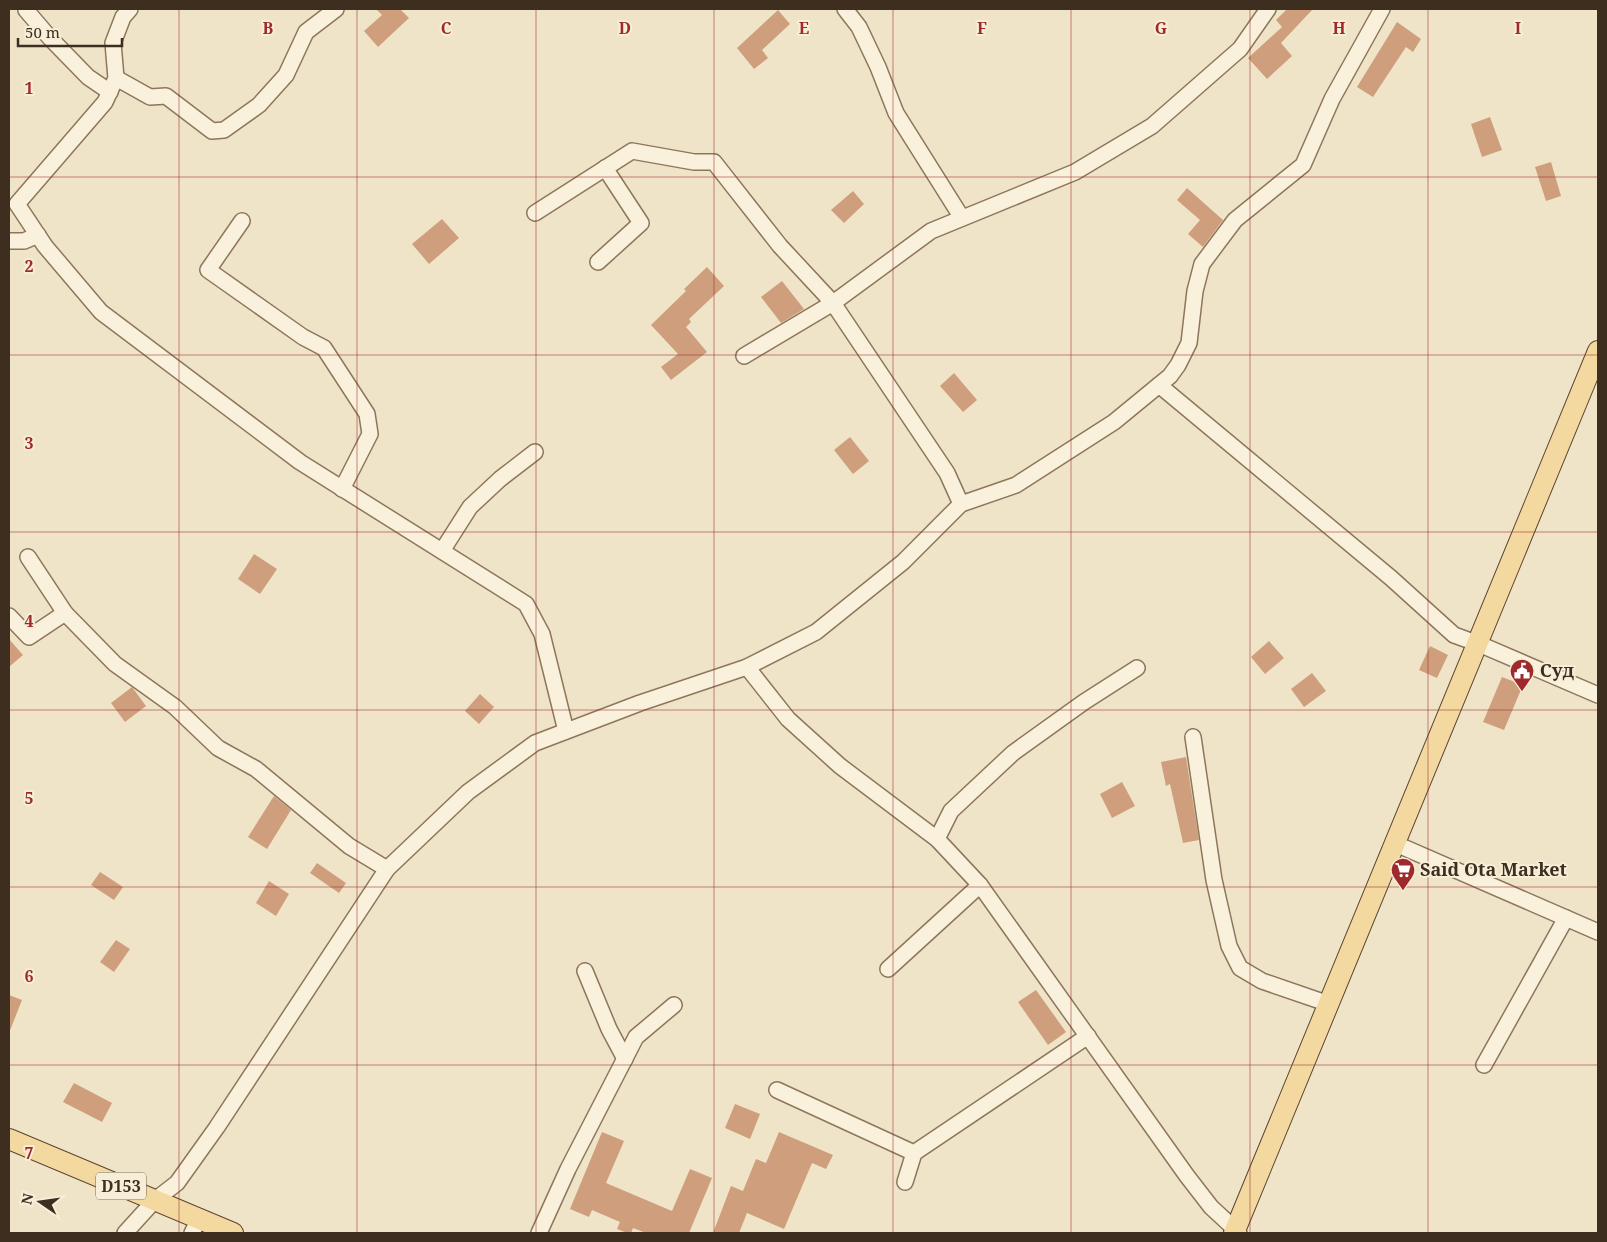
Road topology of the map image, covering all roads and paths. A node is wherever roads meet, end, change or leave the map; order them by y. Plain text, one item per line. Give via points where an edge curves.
1 (28, 9) edge
2 (130, 9) edge
3 (336, 9) edge
4 (845, 9) edge
5 (1268, 9) edge
6 (1378, 10) edge
7 (113, 85) junction
8 (605, 168) junction
9 (535, 213) dead end
10 (962, 218) junction
11 (242, 221) dead end
12 (38, 235) junction
13 (9, 241) edge
14 (598, 262) dead end
15 (833, 303) junction
16 (744, 356) dead end
17 (1596, 363) edge
18 (1159, 384) junction
19 (535, 452) dead end
20 (342, 489) junction
21 (961, 504) junction
22 (442, 551) junction
23 (28, 557) dead end
24 (65, 613) junction
25 (9, 616) edge
26 (1479, 644) junction
27 (747, 667) junction
28 (1137, 668) dead end
29 (1598, 695) edge
30 (566, 731) junction
31 (1193, 737) dead end
32 (938, 839) junction
33 (1396, 844) junction
34 (387, 869) junction
35 (980, 885) junction
36 (1566, 918) junction
37 (1598, 932) edge
38 (888, 969) dead end
39 (585, 971) dead end
40 (1329, 1004) junction
41 (674, 1005) dead end
42 (1088, 1036) junction
43 (625, 1059) junction
44 (1484, 1065) dead end
45 (777, 1090) dead end
46 (9, 1139) edge
47 (914, 1153) junction
48 (905, 1182) dead end
49 (155, 1200) junction
50 (195, 1226) edge
51 (125, 1233) edge
52 (234, 1233) edge
53 (539, 1233) edge
54 (1236, 1233) edge

1 - 7 street via 50,38 88,77
2 - 7 street via 123,17 113,43
3 - 7 street via 306,32 286,74 259,105 224,130 212,130 166,96 150,97
4 - 10 street via 859,27 896,113
5 - 10 street via 1240,49 1152,126 1075,172
6 - 18 street via 1332,99 1303,165 1235,220 1202,264 1195,291 1189,343 1170,376
7 - 12 street via 106,102 17,204
8 - 9 street
8 - 14 street via 641,223
8 - 15 street via 632,151 694,162 714,162 780,246
10 - 15 street via 932,231
11 - 20 street via 208,270 324,348 366,414 370,434
12 - 13 street via 24,241
12 - 20 street via 102,312 294,458
15 - 16 street
15 - 21 street via 947,473
17 - 26 main road
18 - 21 street via 1114,422 1016,485
18 - 26 street via 1384,572 1454,635
19 - 22 street via 470,507
20 - 22 street
21 - 27 street via 903,562 816,632
22 - 30 street via 526,604 542,634
23 - 24 street
24 - 25 street via 29,636
24 - 34 street via 115,664 175,707 218,748 256,769 349,846
26 - 29 street
26 - 33 main road
27 - 30 street
27 - 32 street via 801,731 840,766
28 - 32 street via 1013,753 951,811
30 - 34 street via 535,743 468,792
31 - 40 street via 1214,880 1229,946 1240,968 1262,981
32 - 35 street
33 - 36 street
33 - 40 main road
34 - 49 street via 217,1127 177,1182
35 - 38 street
35 - 42 street
36 - 37 street
36 - 44 street
39 - 43 street
40 - 54 main road
41 - 43 street via 636,1037
42 - 47 street
42 - 54 street via 1199,1192
43 - 53 street
45 - 47 street
46 - 49 main road, D153
47 - 48 street
49 - 50 main road, D153
49 - 51 street
50 - 52 main road, D153

